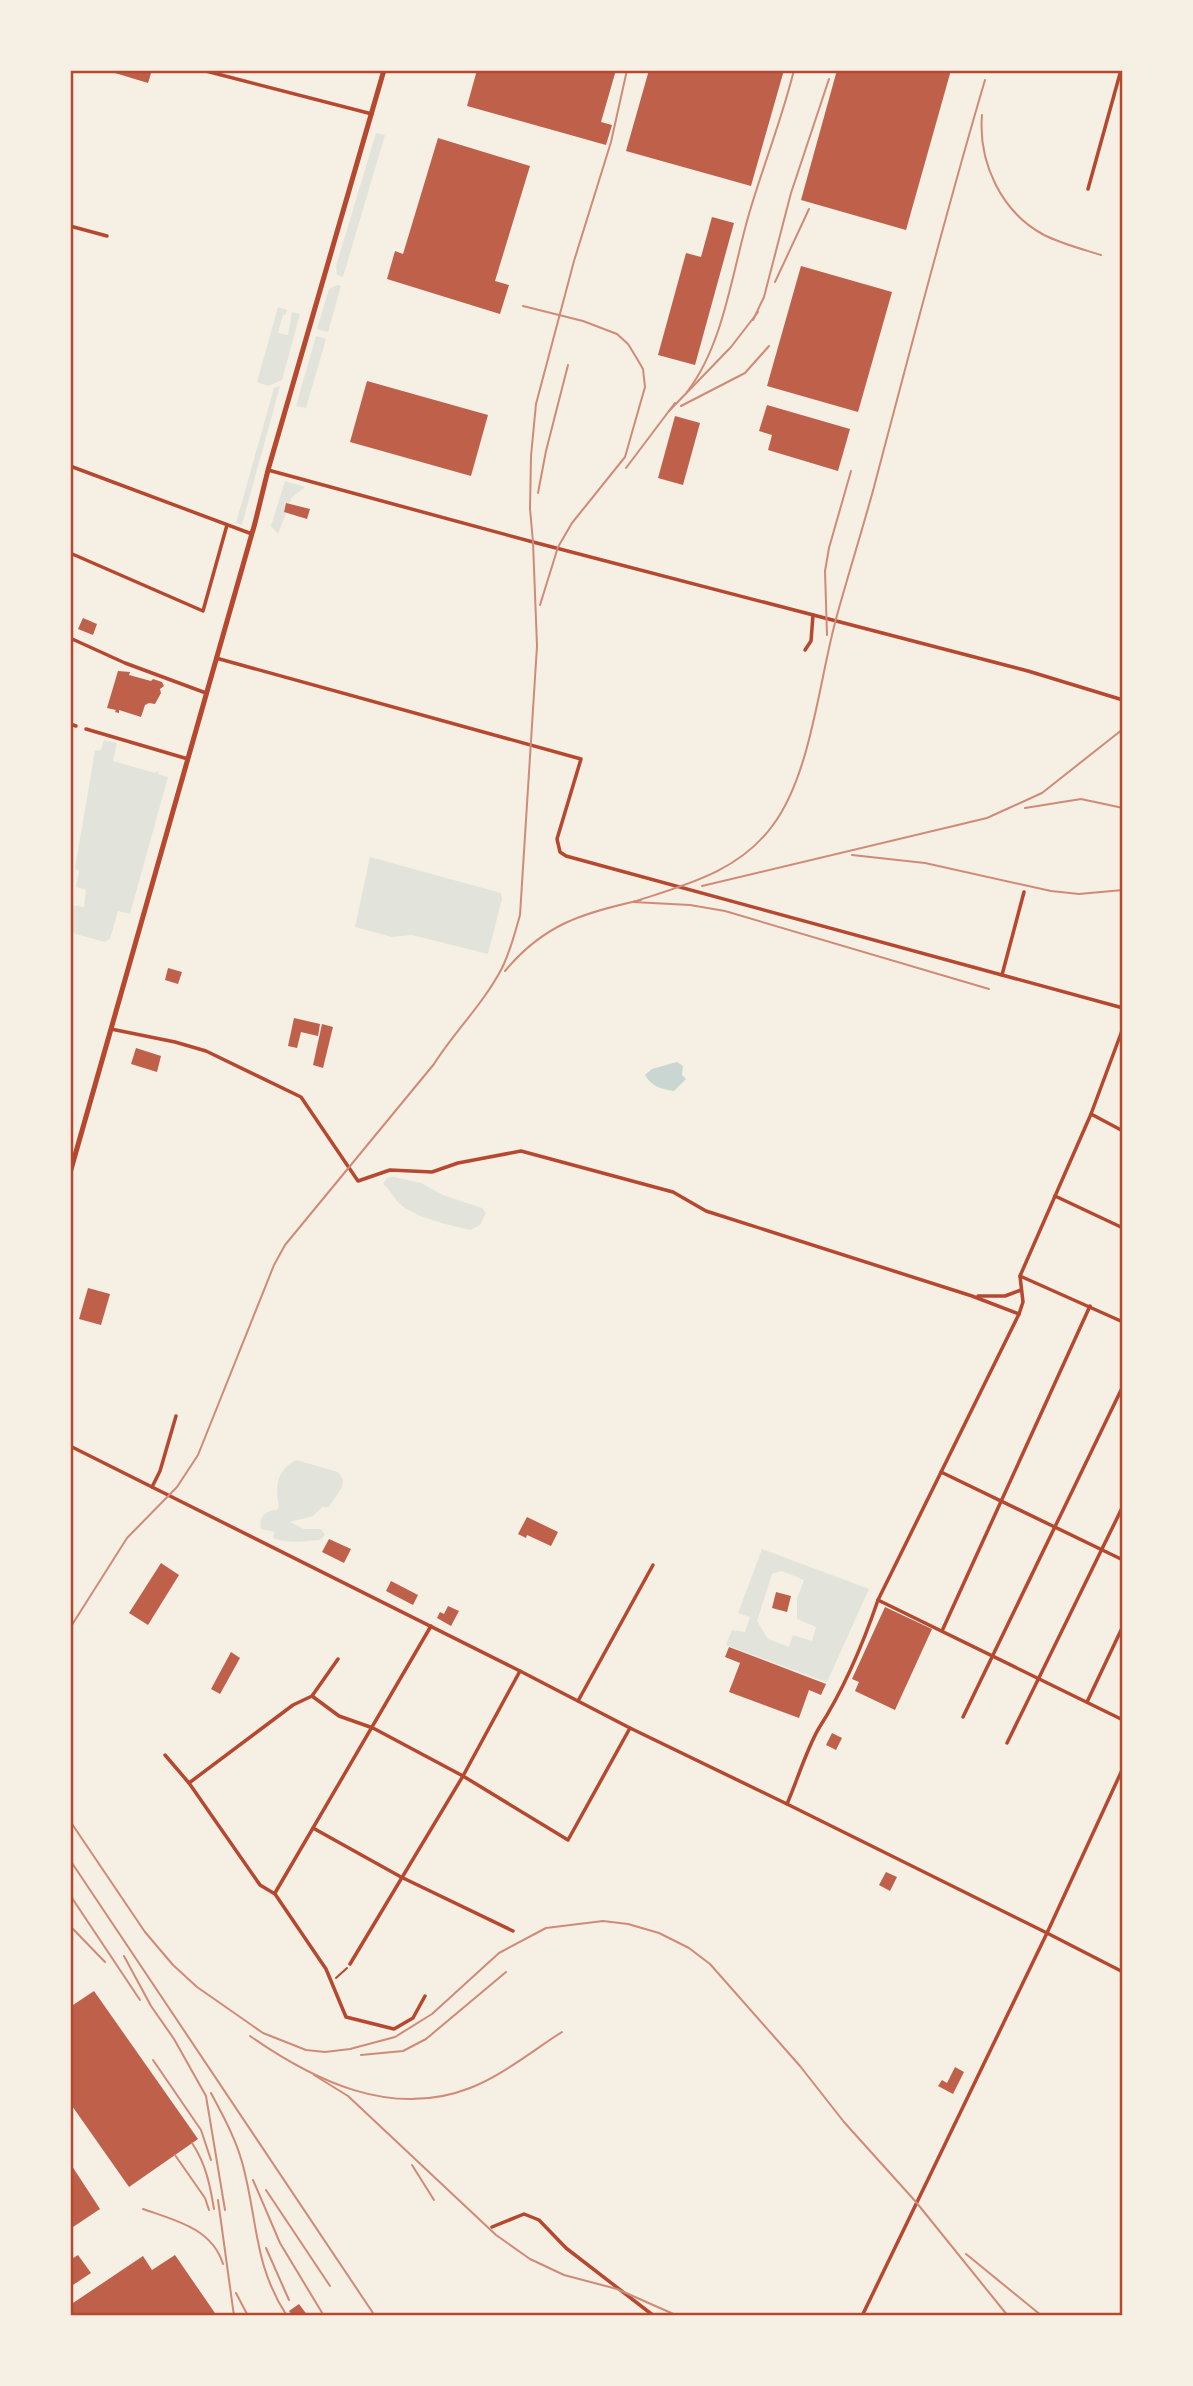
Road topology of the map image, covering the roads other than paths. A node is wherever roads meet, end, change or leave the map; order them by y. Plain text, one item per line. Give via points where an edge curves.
1 (202, 70) edge
2 (384, 70) edge
3 (1121, 70) edge
4 (372, 114) junction
5 (1088, 189) dead end
6 (70, 226) edge
7 (107, 236) dead end
8 (70, 466) edge
9 (268, 470) junction
10 (228, 525) junction
11 (252, 534) junction
12 (70, 553) edge
13 (813, 615) junction
14 (70, 638) edge
15 (805, 650) dead end
16 (216, 658) junction
17 (206, 693) junction
18 (1123, 701) edge
19 (70, 724) edge
20 (76, 726) dead end
21 (86, 729) dead end
22 (188, 758) junction
23 (1024, 891) dead end
24 (1002, 975) junction
25 (1123, 1008) edge
26 (1123, 1028) edge
27 (111, 1029) junction
28 (1091, 1114) junction
29 (1123, 1131) edge
30 (70, 1173) edge
31 (1055, 1196) junction
32 (1123, 1228) edge
33 (1020, 1276) junction
34 (1023, 1289) junction
35 (972, 1296) junction
36 (1090, 1306) junction
37 (1019, 1314) junction
38 (1123, 1322) edge
39 (1123, 1386) edge
40 (176, 1416) dead end
41 (70, 1446) edge
42 (942, 1472) junction
43 (152, 1487) junction
44 (1003, 1502) junction
45 (1123, 1506) edge
46 (1055, 1527) junction
47 (1102, 1550) junction
48 (1123, 1560) edge
49 (653, 1565) dead end
50 (878, 1600) junction
51 (431, 1626) junction
52 (1123, 1626) edge
53 (942, 1631) junction
54 (991, 1656) junction
55 (338, 1659) dead end
56 (520, 1671) junction
57 (1038, 1679) junction
58 (312, 1696) junction
59 (578, 1701) junction
60 (1087, 1702) junction
61 (962, 1717) dead end
62 (1123, 1720) edge
63 (373, 1728) junction
64 (630, 1728) junction
65 (1007, 1743) dead end
66 (165, 1755) dead end
67 (1123, 1768) edge
68 (463, 1776) junction
69 (189, 1783) junction
70 (787, 1804) junction
71 (313, 1828) junction
72 (401, 1877) junction
73 (275, 1894) junction
74 (513, 1931) dead end
75 (1047, 1933) junction
76 (350, 1964) road end
77 (1123, 1972) edge
78 (425, 1996) dead end
79 (492, 2227) dead end
80 (654, 2316) edge
81 (862, 2316) edge

1 - 4 street
2 - 4 main road
3 - 5 street
4 - 9 main road
6 - 7 street
8 - 10 street
9 - 11 main road
9 - 13 street
10 - 11 street
10 - 12 street via 203,611
11 - 16 main road
13 - 15 street via 811,641
13 - 18 street via 1028,671
14 - 17 street
16 - 17 main road
16 - 24 street via 582,760 557,839 566,856
17 - 22 main road
19 - 20 street
21 - 22 street
22 - 27 main road
23 - 24 street
24 - 25 street
26 - 28 street
27 - 30 main road
27 - 35 street via 205,1052 301,1097 358,1181 390,1170 432,1172 521,1151 673,1192 706,1211
28 - 29 street
28 - 31 street
31 - 32 street
31 - 33 street
33 - 34 street
33 - 36 street
34 - 35 street via 1004,1296
34 - 37 street
35 - 37 street
36 - 38 street
36 - 44 street
37 - 42 street
39 - 46 street
40 - 43 street
41 - 43 street
42 - 44 street
42 - 50 street
43 - 51 street
44 - 46 street
44 - 53 street
45 - 47 street
46 - 47 street
46 - 54 street
47 - 48 street
47 - 57 street
49 - 59 street
50 - 53 street
50 - 70 street
51 - 56 street
51 - 63 street
52 - 60 street
53 - 54 street
54 - 57 street
54 - 61 street
55 - 58 street
56 - 59 street
56 - 68 street
57 - 60 street
57 - 65 street
58 - 63 street via 339,1716
58 - 69 street via 293,1705
59 - 64 street
60 - 62 street
63 - 68 street
63 - 71 street
64 - 68 street via 568,1840
64 - 70 street
66 - 69 street
67 - 75 street
68 - 72 street
69 - 73 street via 260,1885
70 - 75 street
71 - 72 street
71 - 73 street
72 - 74 street
72 - 76 street
73 - 78 street via 326,1969 346,2017 394,2029 413,2018
75 - 77 street
75 - 81 street
79 - 80 street via 524,2214 539,2220 566,2248

